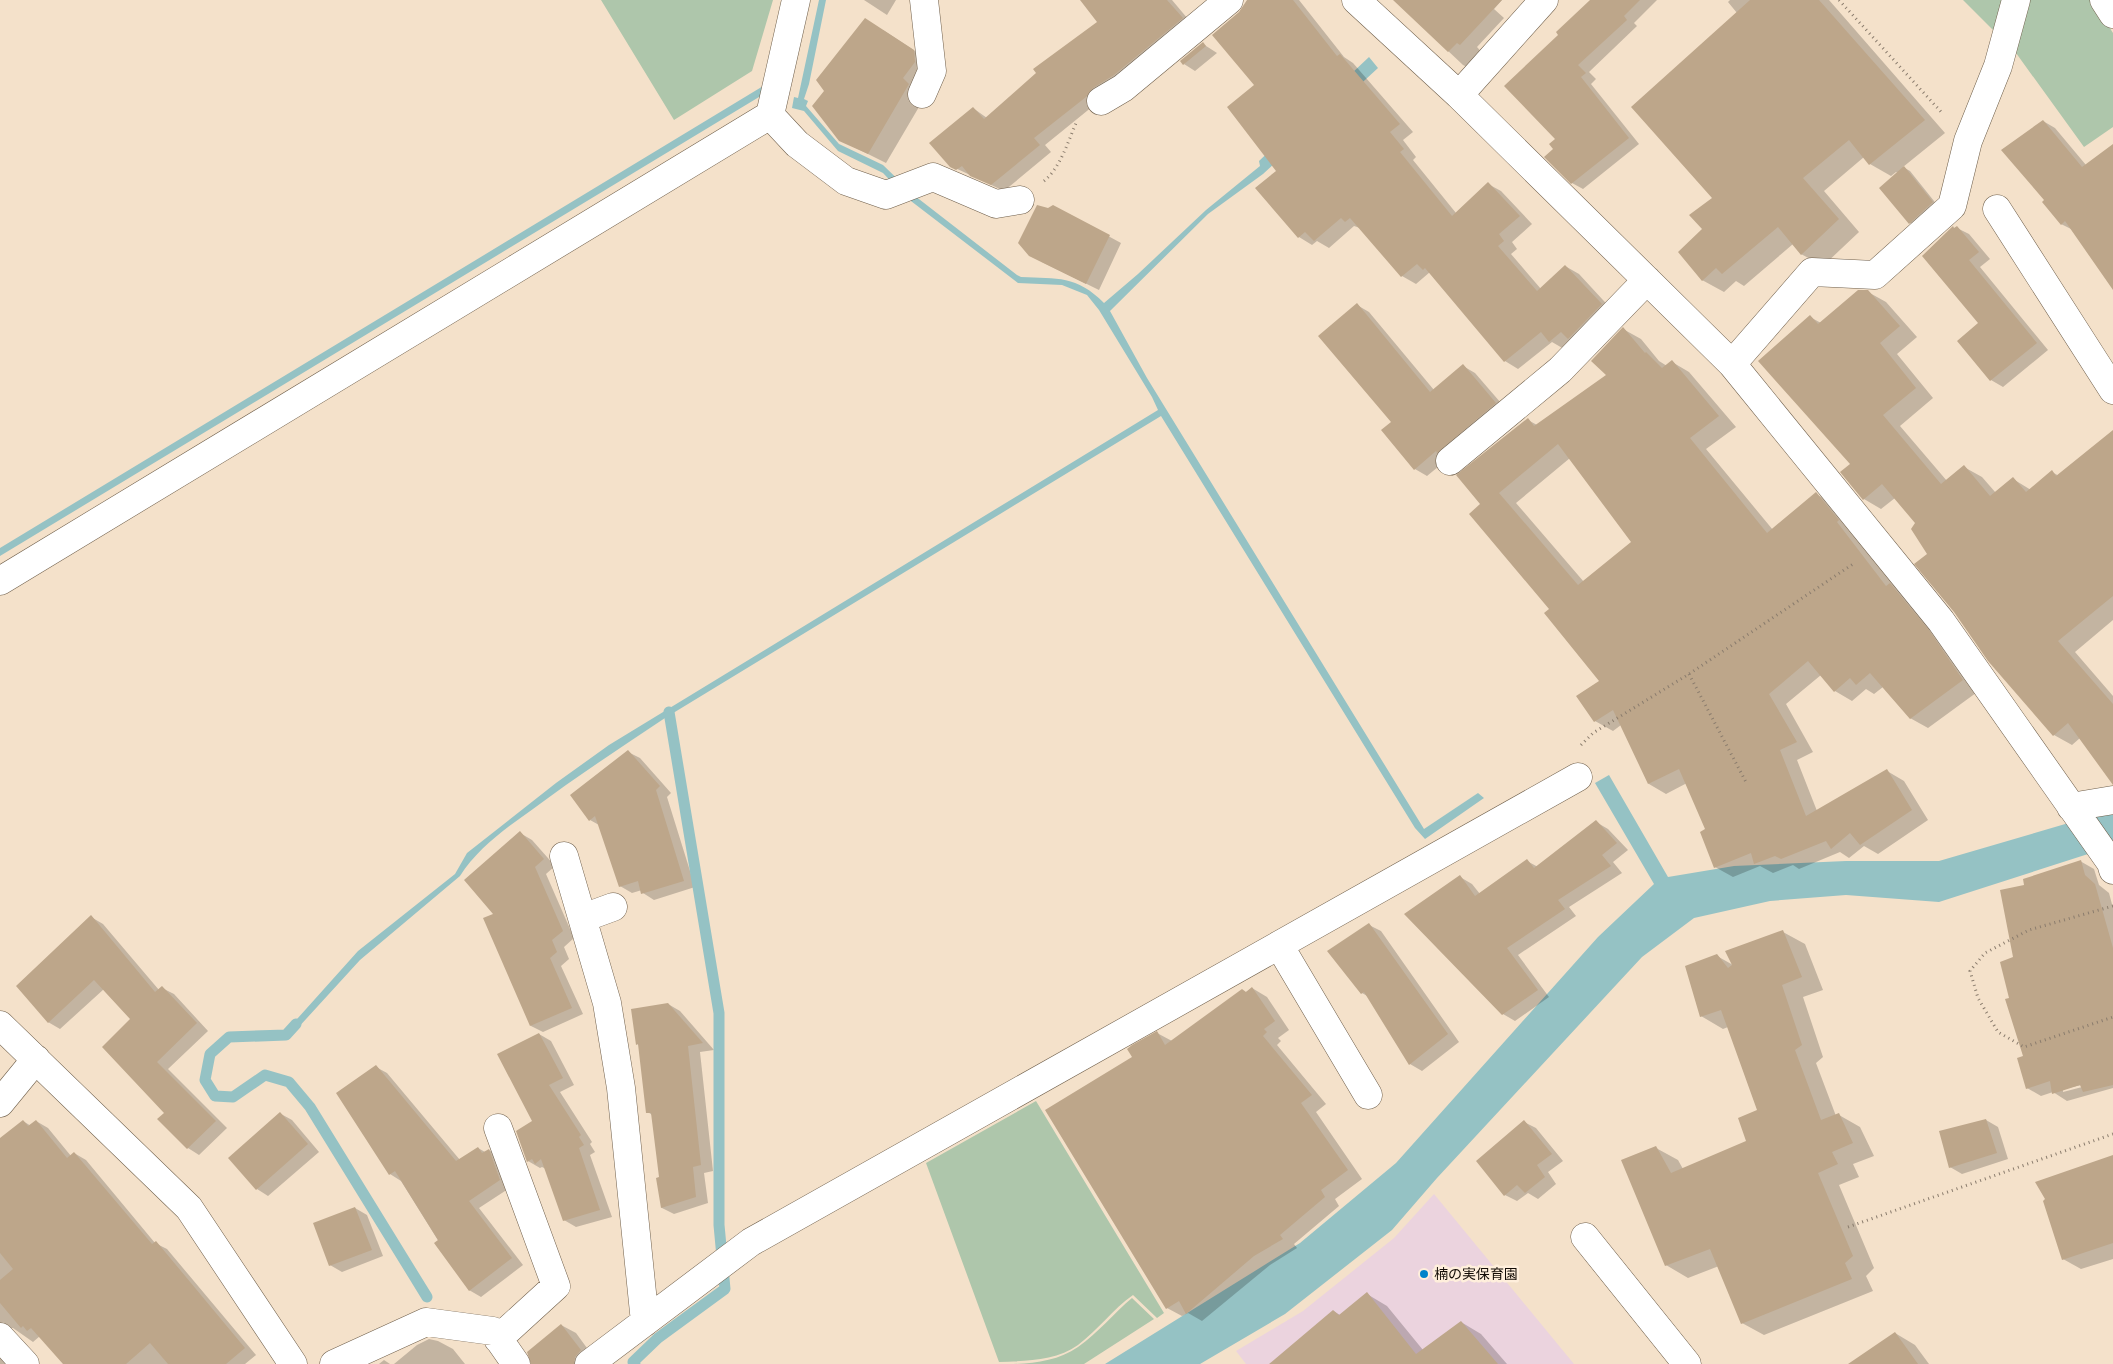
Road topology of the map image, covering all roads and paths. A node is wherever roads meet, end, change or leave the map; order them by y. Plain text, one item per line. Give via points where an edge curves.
1 (796, 0) edge
2 (924, 0) edge
3 (1230, 0) edge
4 (1356, 0) edge
5 (1544, 0) edge
6 (1840, 0) edge
7 (2016, 0) edge
8 (2104, 0) edge
9 (2113, 14) edge
10 (922, 94) dead end
11 (1459, 95) junction
12 (1101, 101) joint
13 (770, 115) junction
14 (1968, 141) junction
15 (1020, 200) joint
16 (1998, 209) dead end
17 (1647, 280) junction
18 (1732, 364) junction
19 (2113, 390) edge
20 (1450, 461) dead end
21 (1875, 540) junction
22 (0, 581) edge
23 (1689, 674) junction
24 (1569, 782) joint
25 (1747, 784) dead end
26 (2113, 800) edge
27 (2071, 807) junction
28 (564, 856) dead end
29 (2113, 870) edge
30 (2113, 906) edge
31 (613, 907) dead end
32 (583, 918) junction
33 (1279, 945) junction
34 (2113, 1017) edge
35 (0, 1025) edge
36 (36, 1059) junction
37 (1368, 1094) dead end
38 (0, 1103) edge
39 (498, 1128) dead end
40 (2113, 1134) edge
41 (1848, 1227) dead end
42 (1585, 1238) dead end
43 (645, 1322) junction
44 (0, 1337) edge
45 (498, 1339) junction
46 (291, 1363) edge
47 (25, 1364) edge
48 (334, 1364) edge
49 (516, 1364) edge
50 (589, 1364) edge
51 (1687, 1364) edge

1 - 13 street
2 - 10 street via 932,71
3 - 12 street via 1123,88
4 - 11 street
5 - 11 street
6 - 14 path
7 - 14 street via 1998,66
8 - 9 street
11 - 17 street
12 - 15 path via 1081,112 1049,176
13 - 15 street via 797,144 846,181 886,195 933,177 996,204
13 - 22 street
14 - 18 street via 1952,206 1875,276 1812,272
16 - 19 street
17 - 18 street
17 - 20 street via 1560,370
18 - 21 street
21 - 23 path via 1861,558
21 - 27 street via 1941,621
23 - 24 path via 1593,733 1573,753
23 - 25 path
24 - 33 street
26 - 27 street
27 - 29 street
28 - 32 street
30 - 34 path via 2029,930 1985,953 1970,971 1978,998 1998,1032 2024,1047
31 - 32 street
32 - 43 street via 608,1003 621,1088
33 - 37 street
33 - 43 street via 750,1242
35 - 36 street
36 - 38 street
36 - 46 street via 189,1208
39 - 45 street via 556,1286
40 - 41 path
42 - 51 street
43 - 50 street
44 - 47 street
45 - 48 street via 493,1331 426,1322
45 - 49 street

